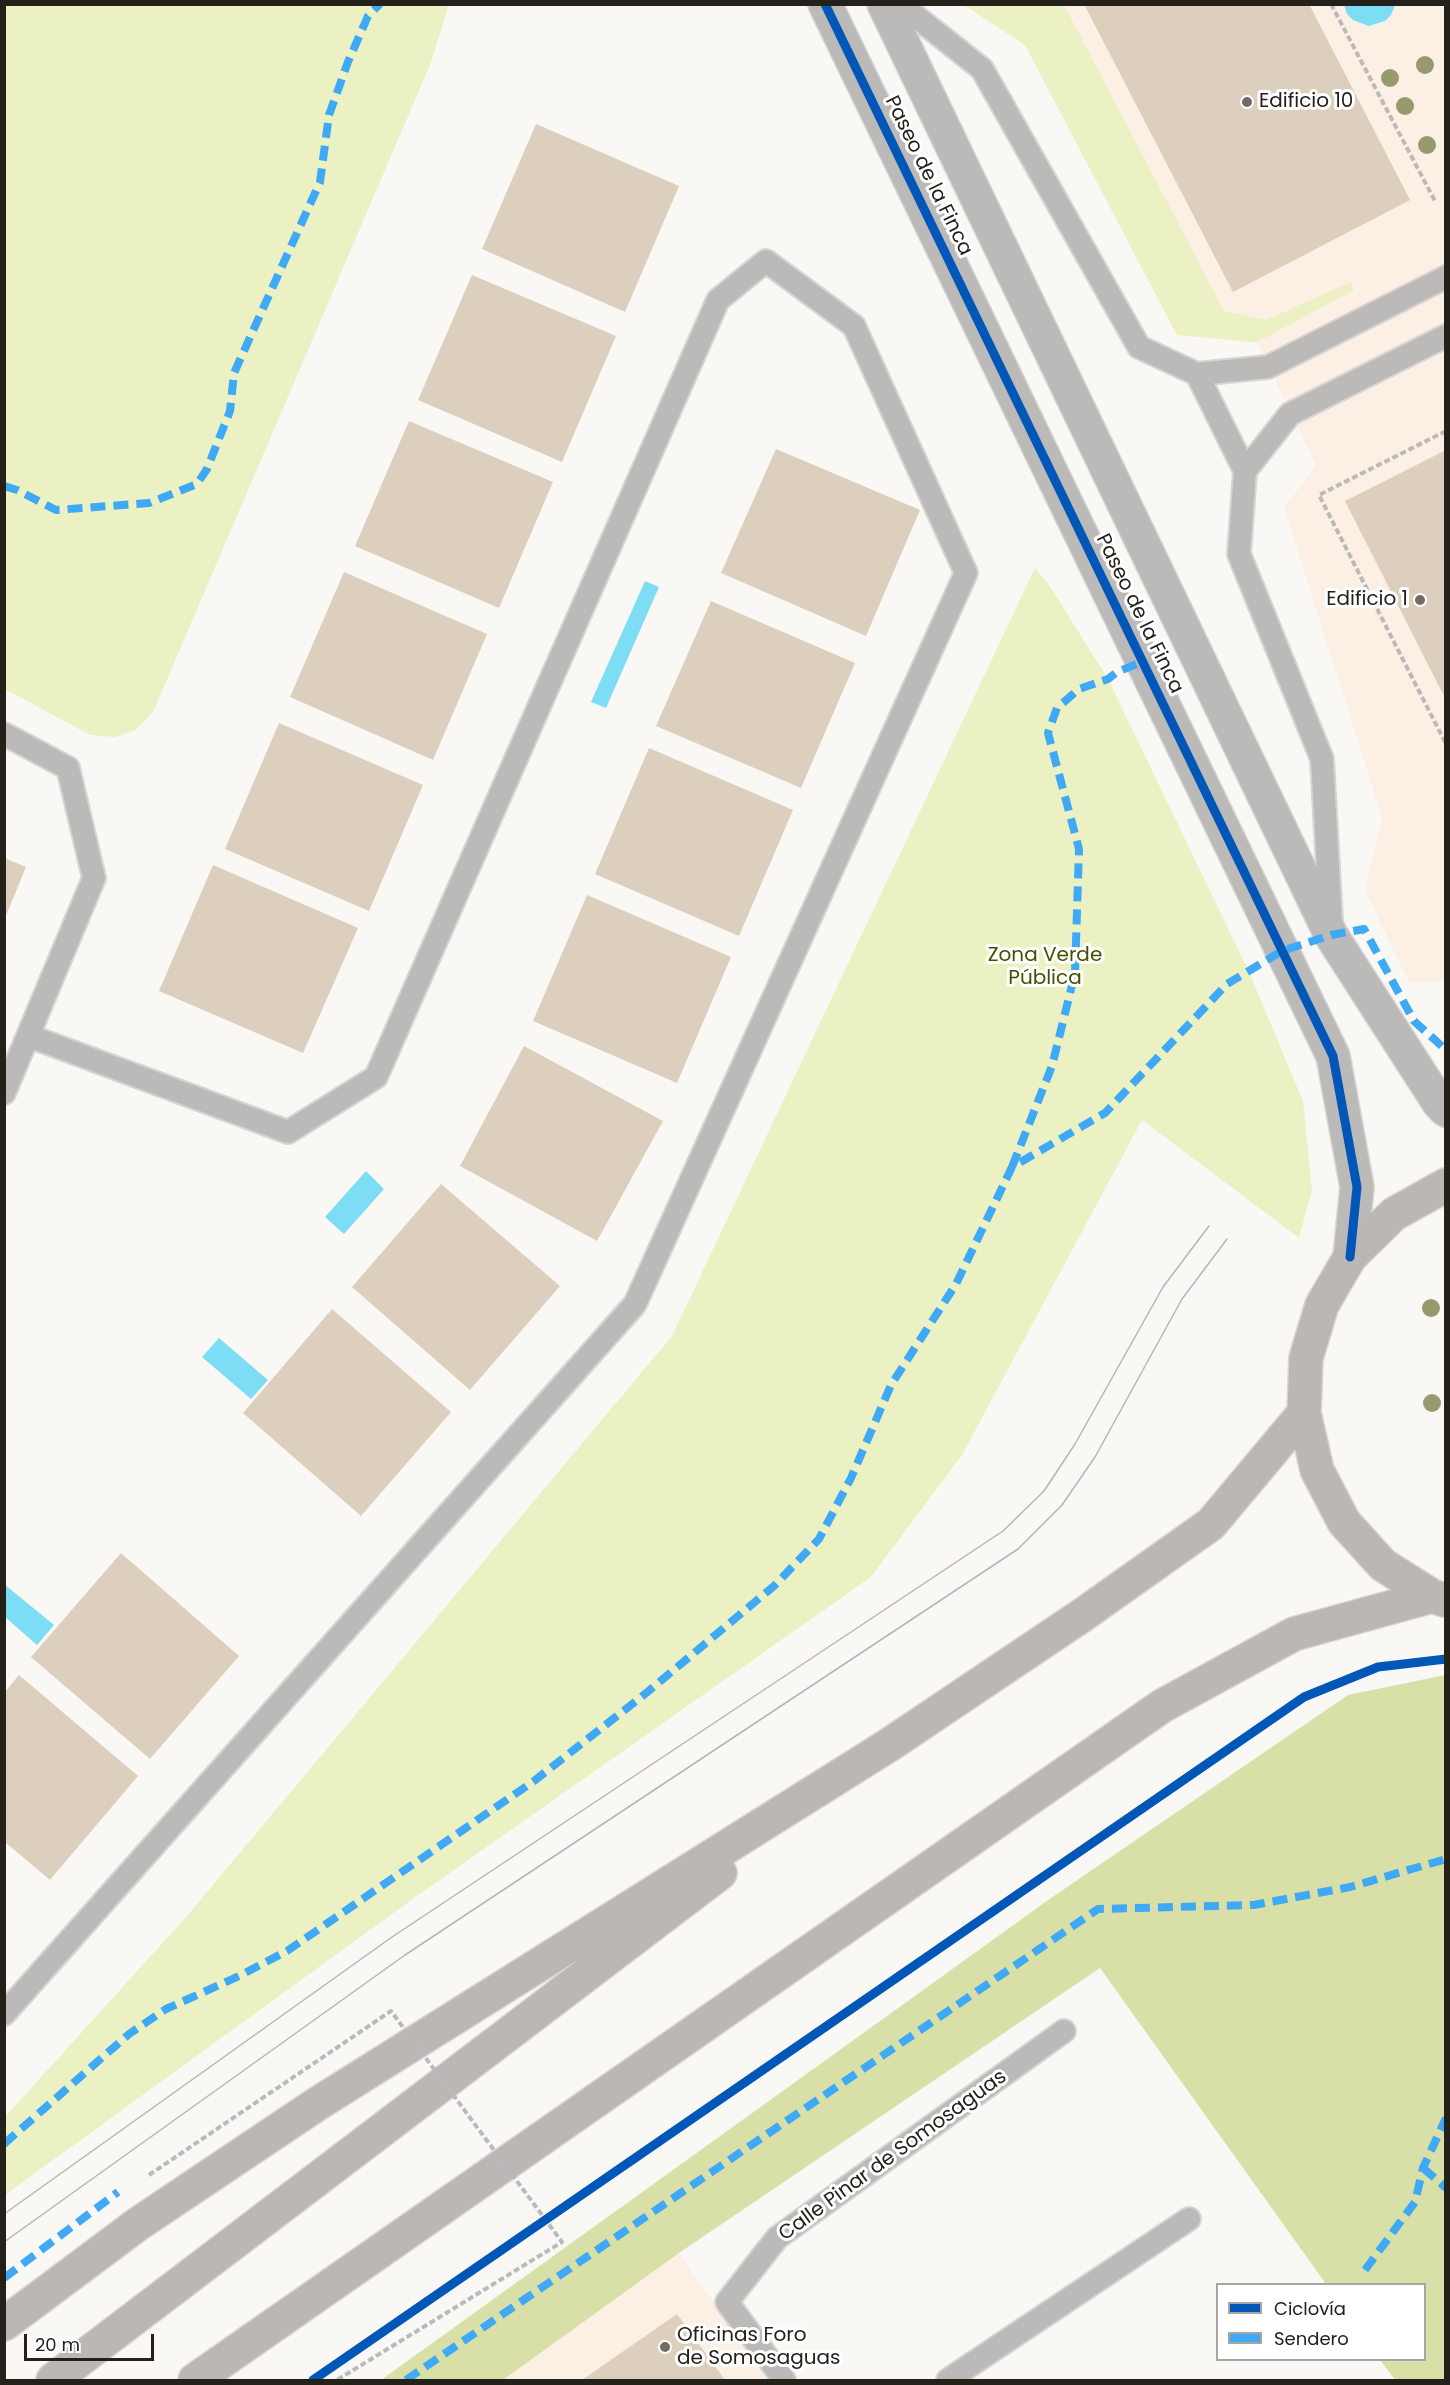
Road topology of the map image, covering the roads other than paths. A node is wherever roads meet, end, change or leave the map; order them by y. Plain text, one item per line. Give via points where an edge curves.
1 (825, 4) edge
2 (884, 4) edge
3 (900, 4) edge
4 (1446, 277) edge
5 (1446, 336) edge
6 (1197, 374) junction
7 (1245, 471) junction
8 (4, 734) edge
9 (1331, 935) junction
10 (29, 1036) junction
11 (4, 1093) edge
12 (1446, 1110) edge
13 (1446, 1185) edge
14 (1350, 1257) junction
15 (1304, 1413) junction
16 (1439, 1598) edge
17 (889, 1745) junction
18 (4, 2014) edge
19 (1064, 2031) dead end
20 (1190, 2219) dead end
21 (4, 2324) edge
22 (53, 2380) edge
23 (195, 2380) edge
24 (784, 2380) edge
25 (948, 2380) edge

1 - 14 street, Paseo de la Finca via 1333,1056 1357,1187
2 - 9 street, Paseo de la Finca
3 - 6 lane via 982,69 1139,347
4 - 6 lane via 1268,367
5 - 7 lane via 1290,414
6 - 7 lane
7 - 9 lane via 1239,554 1322,759
8 - 10 lane via 69,768 94,878
9 - 12 street, Paseo de la Finca
10 - 11 lane
10 - 18 lane via 288,1132 376,1077 718,300 766,261 854,326 966,573 635,1304
13 - 14 highway via 1394,1214
14 - 15 highway via 1322,1305 1309,1347
15 - 16 highway via 1317,1470 1344,1522 1383,1565
15 - 17 highway via 1211,1524
16 - 23 highway via 1294,1634 1162,1706
17 - 21 highway via 317,2104 138,2224
17 - 22 highway
19 - 24 lane, Calle Pinar de Somosaguas via 777,2238 727,2302
20 - 25 lane

